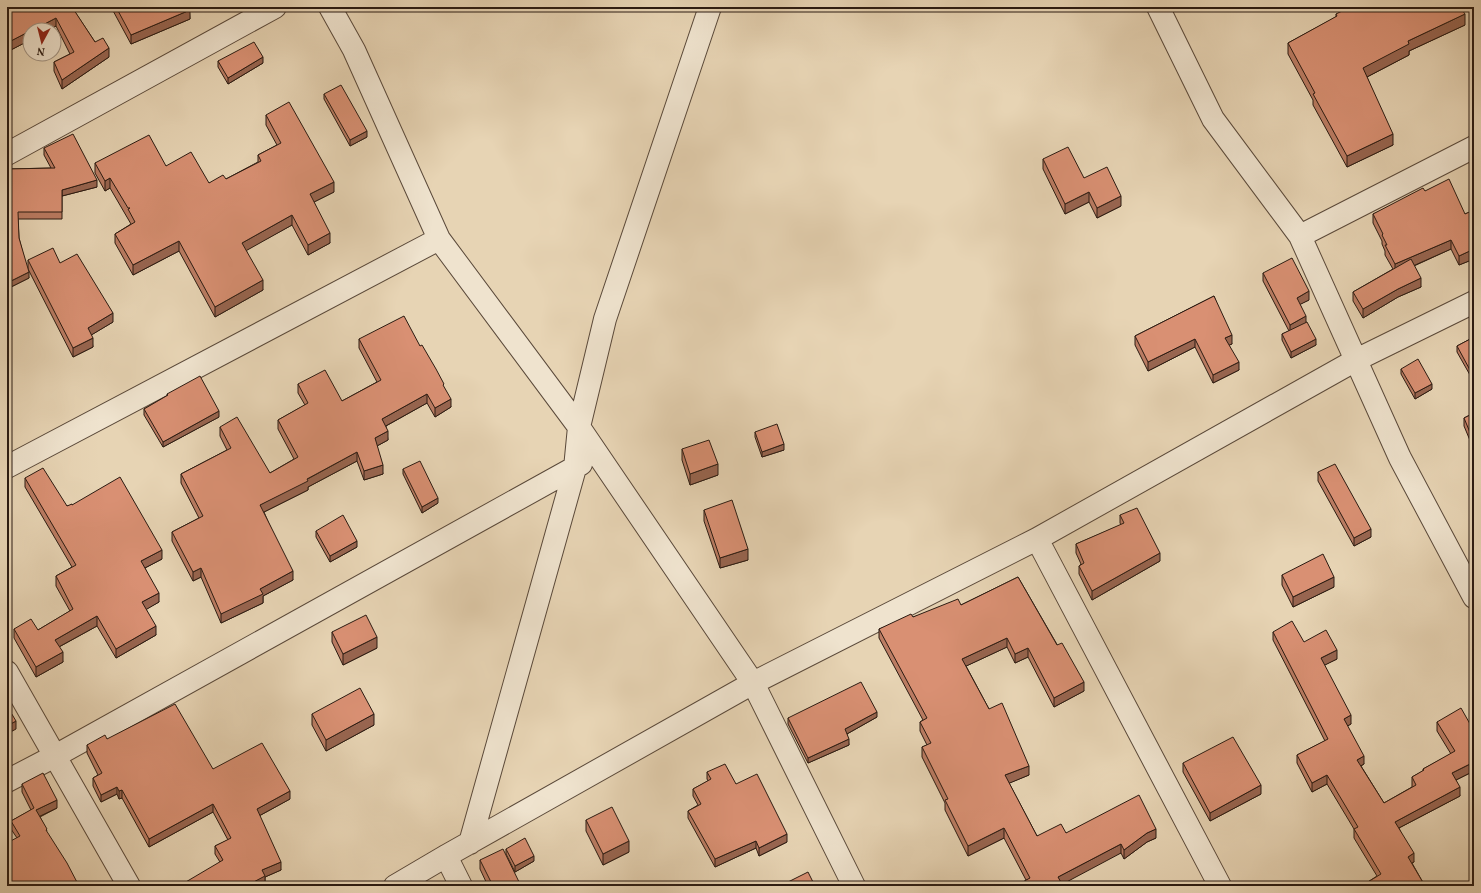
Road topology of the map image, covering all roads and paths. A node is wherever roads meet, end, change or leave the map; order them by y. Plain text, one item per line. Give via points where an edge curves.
1 (275, 7) edge
2 (330, 7) edge
3 (710, 7) edge
4 (1158, 7) edge
5 (1474, 148) edge
6 (7, 154) edge
7 (1300, 236) junction
8 (439, 239) junction
9 (1474, 302) edge
10 (1356, 360) junction
11 (579, 427) junction
12 (598, 454) junction
13 (7, 467) edge
14 (575, 468) junction
15 (1037, 538) junction
16 (1474, 597) edge
17 (7, 672) edge
18 (753, 683) junction
19 (55, 756) junction
20 (7, 781) edge
21 (470, 843) junction
22 (446, 856) junction
23 (129, 886) edge
24 (395, 886) edge
25 (461, 886) edge
26 (854, 886) edge
27 (1220, 886) edge

1 - 6 street
2 - 8 street via 354,50
3 - 11 street via 605,319
4 - 7 street via 1213,119
5 - 7 street
7 - 10 street
8 - 11 street
8 - 13 street
9 - 10 street
10 - 15 street
10 - 16 street via 1400,458
11 - 12 street
11 - 14 street
12 - 14 street
12 - 18 street
14 - 19 street
14 - 21 street
15 - 18 street
15 - 27 street
17 - 19 street
18 - 21 street
18 - 26 street
19 - 20 street
19 - 23 street
21 - 22 street
22 - 24 street
22 - 25 street

